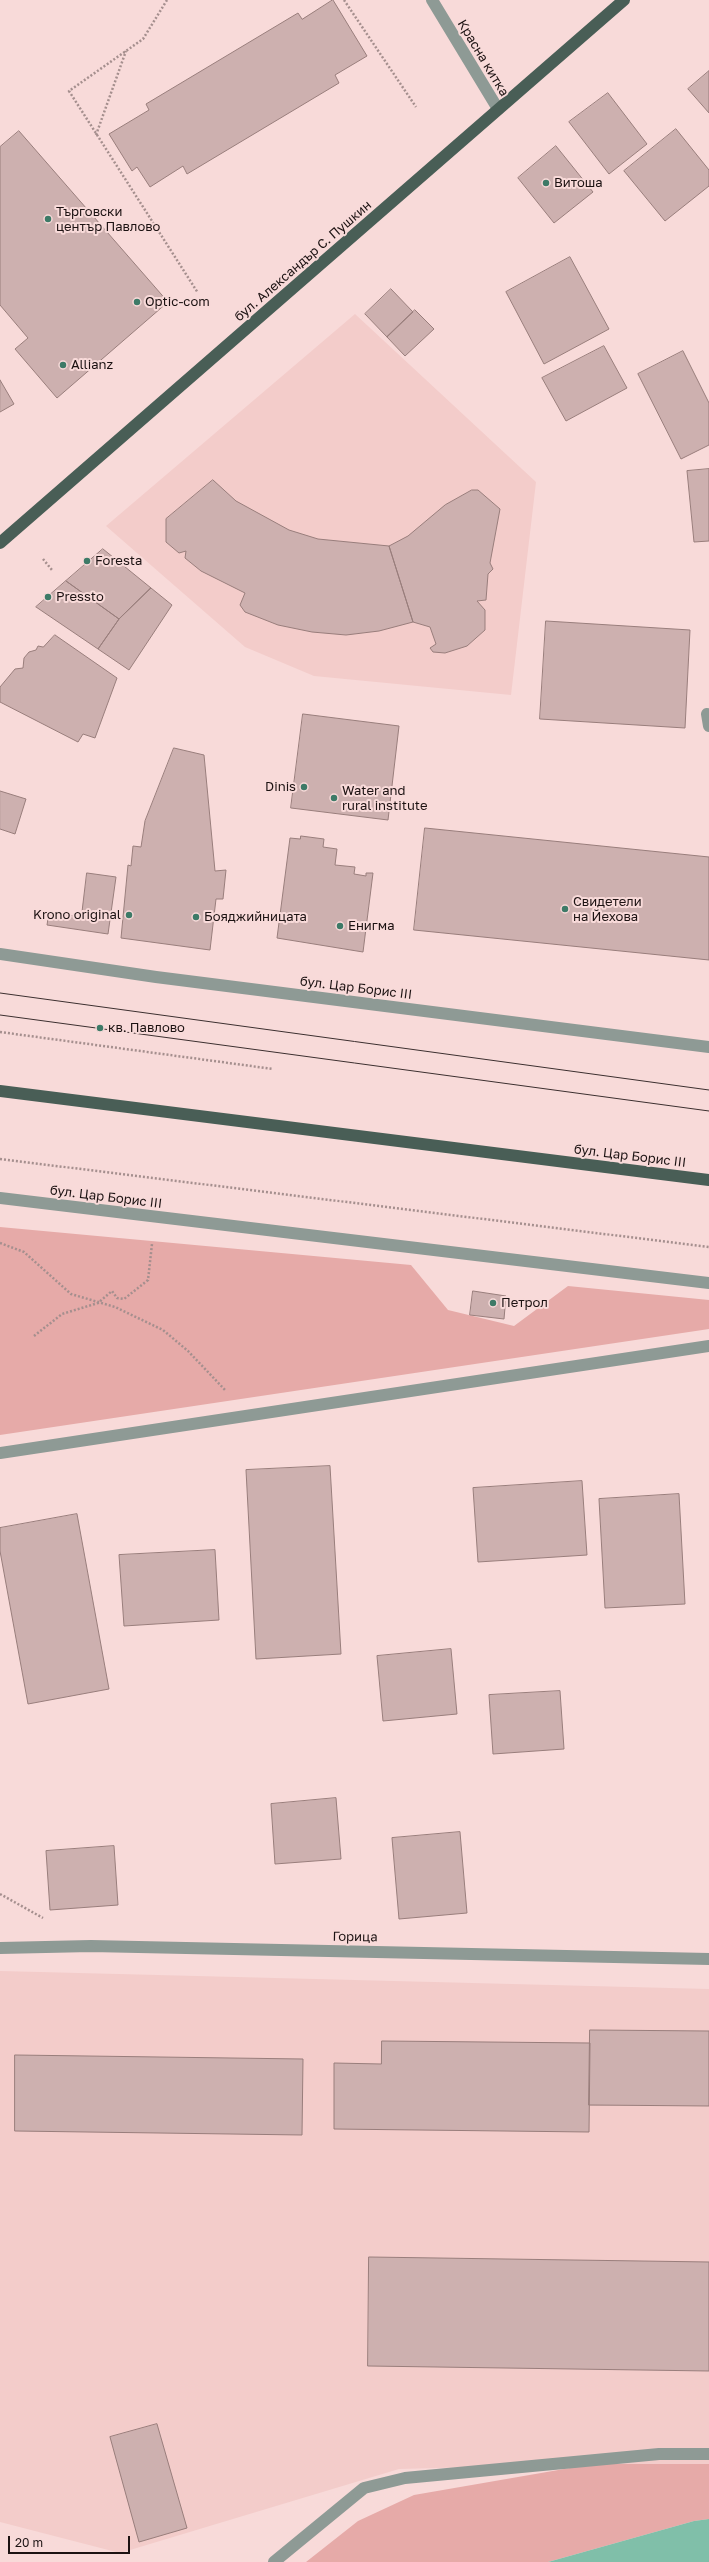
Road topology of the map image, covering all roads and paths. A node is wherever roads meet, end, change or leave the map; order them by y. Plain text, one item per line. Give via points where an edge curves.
1 (167, 0) edge
2 (344, 0) edge
3 (432, 0) edge
4 (624, 0) edge
5 (126, 50) junction
6 (416, 107) dead end
7 (498, 109) junction
8 (96, 135) junction
9 (198, 293) dead end
10 (0, 543) edge
11 (43, 559) dead end
12 (52, 570) dead end
13 (0, 954) edge
14 (0, 1032) edge
15 (709, 1047) edge
16 (273, 1069) dead end
17 (0, 1091) edge
18 (0, 1159) edge
19 (709, 1180) edge
20 (0, 1198) edge
21 (153, 1237) dead end
22 (0, 1243) edge
23 (709, 1247) edge
24 (709, 1283) edge
25 (98, 1303) junction
26 (34, 1336) dead end
27 (709, 1346) edge
28 (246, 1416) junction
29 (0, 1453) edge
30 (0, 1948) edge
31 (709, 1958) edge
32 (709, 2454) edge
33 (274, 2562) edge

1 - 5 path via 143,39
2 - 6 path
3 - 7 street, Красна китка
4 - 7 main road, бул. Александър С. Пушкин
5 - 8 path
5 - 8 path via 69,91
7 - 10 main road, бул. Александър С. Пушкин
8 - 9 path
11 - 12 path
13 - 15 street, бул. Цар Борис III via 156,977
14 - 16 path
17 - 19 main road, бул. Цар Борис III
18 - 23 path
20 - 24 street, бул. Цар Борис III
21 - 25 path via 148,1280 124,1299 117,1298 112,1291
22 - 25 path via 24,1252 71,1294
25 - 26 path via 62,1314
25 - 28 path via 115,1307 163,1330 188,1351
27 - 28 street
28 - 29 street
30 - 31 street, Горица via 91,1946
32 - 33 street via 659,2454 413,2478 364,2488

